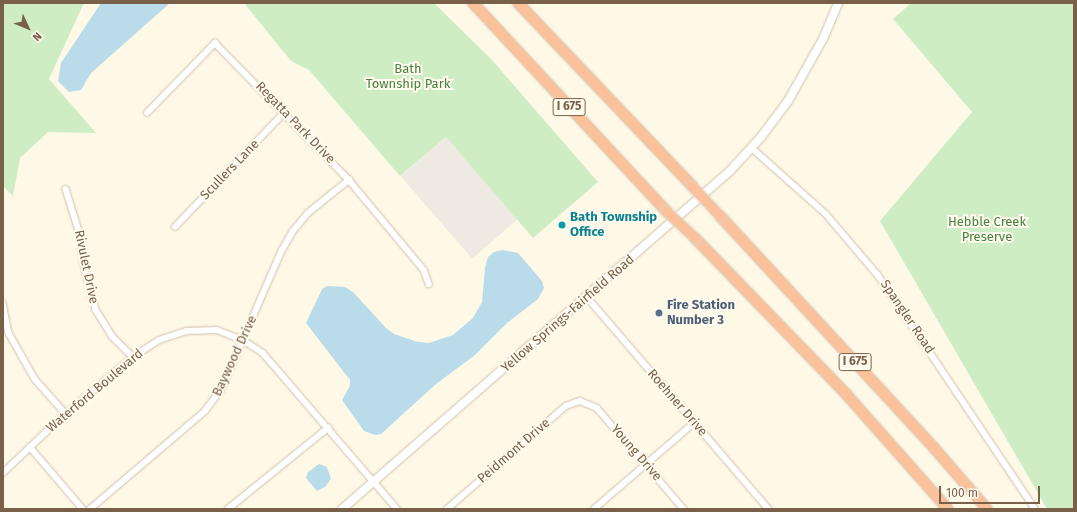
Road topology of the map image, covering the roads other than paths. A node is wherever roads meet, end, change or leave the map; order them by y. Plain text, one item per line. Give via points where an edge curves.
1 (472, 3) edge
2 (518, 3) edge
3 (838, 3) edge
4 (285, 112) junction
5 (147, 113) dead end
6 (752, 148) junction
7 (349, 180) junction
8 (66, 189) dead end
9 (175, 227) dead end
10 (429, 284) dead end
11 (587, 297) junction
12 (3, 303) edge
13 (243, 340) junction
14 (133, 357) junction
15 (585, 401) joint
16 (66, 414) junction
17 (694, 423) junction
18 (328, 428) junction
19 (30, 447) junction
20 (646, 464) junction
21 (3, 473) edge
22 (374, 482) junction
23 (83, 509) edge
24 (90, 509) edge
25 (228, 509) edge
26 (342, 509) edge
27 (397, 509) edge
28 (447, 509) edge
29 (594, 509) edge
30 (684, 509) edge
31 (769, 509) edge
32 (948, 509) edge
33 (987, 509) edge
34 (1035, 509) edge

1 - 32 highway, I 675, bridge via 666,210 847,395
2 - 33 highway, I 675, bridge via 721,217
3 - 6 main road, Yellow Springs-Fairfield Road via 823,39 797,88
4 - 5 street, Regatta Park Drive via 215,43
4 - 7 street, Regatta Park Drive
4 - 9 street, Scullers Lane
6 - 11 main road, Yellow Springs-Fairfield Road via 704,196
6 - 34 street, Spangler Road via 826,214 869,264
7 - 10 street, Regatta Park Drive via 424,270
7 - 13 street, Baywood Drive via 308,213 293,231 282,250
8 - 14 street, Rivulet Drive via 79,231 96,310 112,336
11 - 17 street, Roehner Drive
11 - 22 main road, Yellow Springs-Fairfield Road
12 - 16 street via 9,333 35,379
13 - 14 street, Waterford Boulevard via 217,330 187,331 159,340
13 - 18 street, Waterford Boulevard via 263,353
13 - 24 street, Baywood Drive via 221,390 205,411
14 - 16 street, Waterford Boulevard
15 - 20 street, Young Drive via 597,408
15 - 28 street, Peidmont Drive via 566,406
16 - 19 street, Waterford Boulevard
17 - 20 street
17 - 31 street, Roehner Drive
18 - 22 street, Waterford Boulevard
18 - 25 street
19 - 21 street, Waterford Boulevard
19 - 23 street
20 - 29 street
20 - 30 street, Young Drive
22 - 26 main road, Yellow Springs-Fairfield Road
22 - 27 street, Waterford Boulevard

